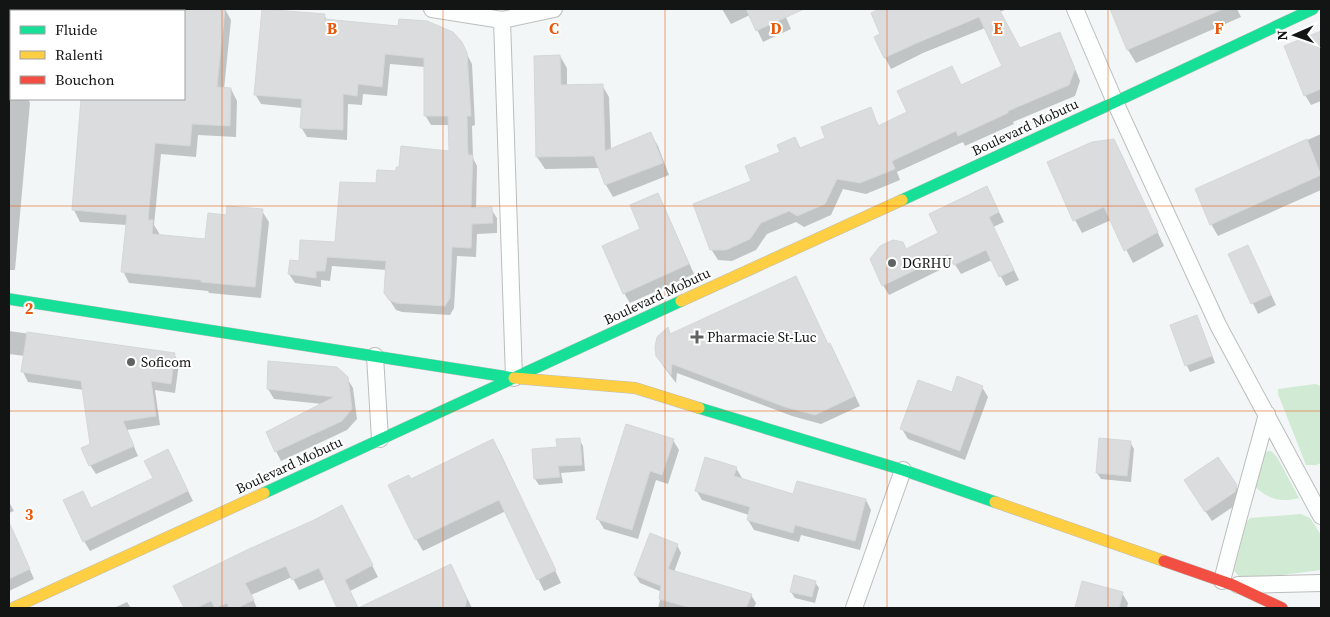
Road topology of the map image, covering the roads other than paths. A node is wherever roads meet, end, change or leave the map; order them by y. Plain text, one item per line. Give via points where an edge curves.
1 (432, 9) edge
2 (554, 9) edge
3 (1075, 9) edge
4 (1313, 9) edge
5 (502, 20) junction
6 (1115, 102) junction
7 (9, 299) edge
8 (375, 356) junction
9 (514, 378) junction
10 (1266, 414) junction
11 (380, 440) junction
12 (903, 470) junction
13 (1321, 516) edge
14 (1228, 583) junction
15 (1321, 583) edge
16 (13, 608) edge
17 (854, 608) edge
18 (1282, 608) edge

1 - 5 street
2 - 5 street
3 - 6 street
4 - 6 main road, Boulevard Mobutu
5 - 9 street
6 - 9 main road, Boulevard Mobutu
6 - 10 street via 1219,326
7 - 8 main road
8 - 9 main road
8 - 11 street
9 - 11 main road, Boulevard Mobutu
9 - 12 main road via 635,388
10 - 13 street
10 - 14 street via 1238,518
11 - 16 main road, Boulevard Mobutu
12 - 14 main road
12 - 17 street
14 - 15 street
14 - 18 main road

